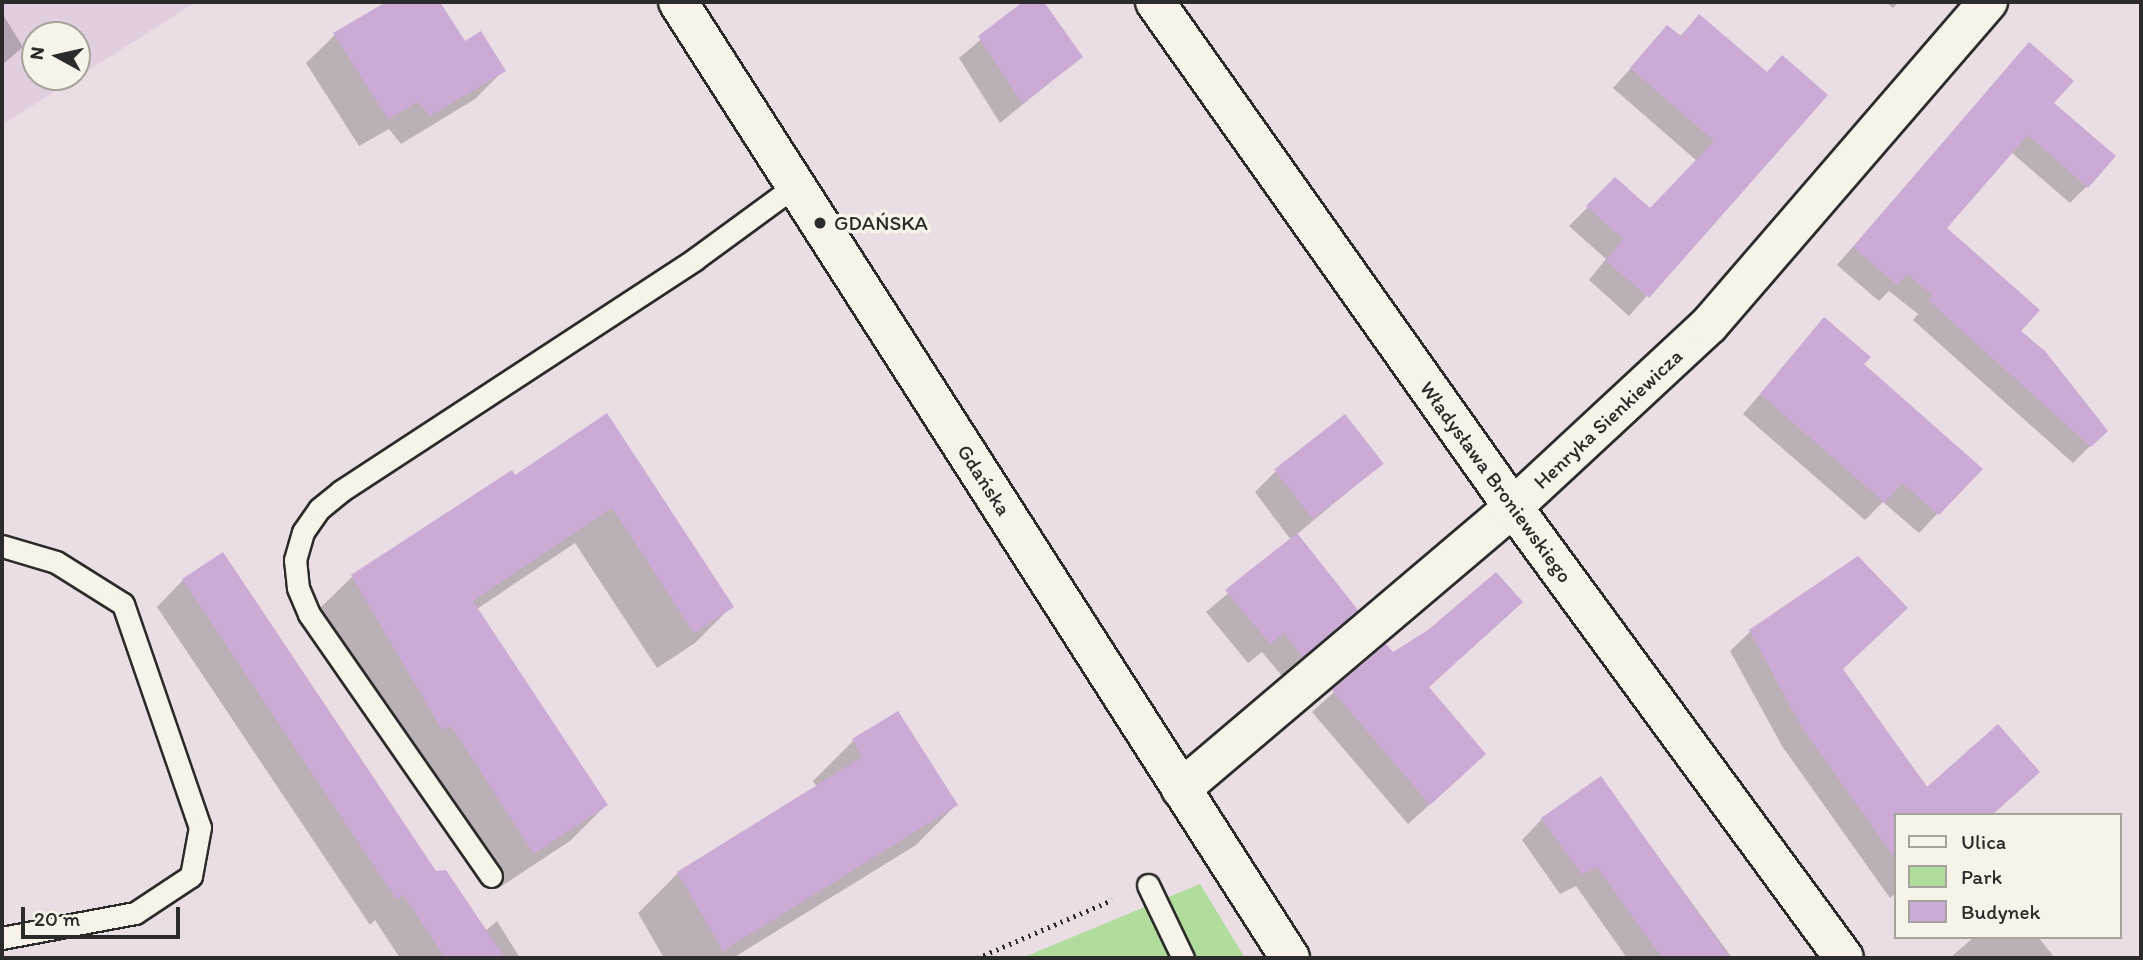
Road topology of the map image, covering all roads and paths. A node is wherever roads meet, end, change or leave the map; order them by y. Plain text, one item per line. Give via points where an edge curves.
1 (678, 2) edge
2 (1155, 2) edge
3 (1988, 2) edge
4 (796, 185) junction
5 (1513, 507) junction
6 (2, 546) edge
7 (1181, 789) junction
8 (491, 876) dead end
9 (1148, 885) joint
10 (2, 938) edge
11 (977, 958) edge
12 (1183, 958) edge
13 (1290, 958) edge
14 (1844, 958) edge

1 - 4 street, Gdańska
2 - 5 street, Władysława Broniewskiego
3 - 5 street, Henryka Sienkiewicza via 1709,325
4 - 7 street, Gdańska
4 - 8 lane via 695,259 341,491 319,509 303,532 296,569 309,614
5 - 7 street, Henryka Sienkiewicza
5 - 14 street, Władysława Broniewskiego
6 - 10 lane via 55,562 123,604 200,827 191,876 135,913
7 - 13 street, Gdańska
9 - 11 path
9 - 12 lane

